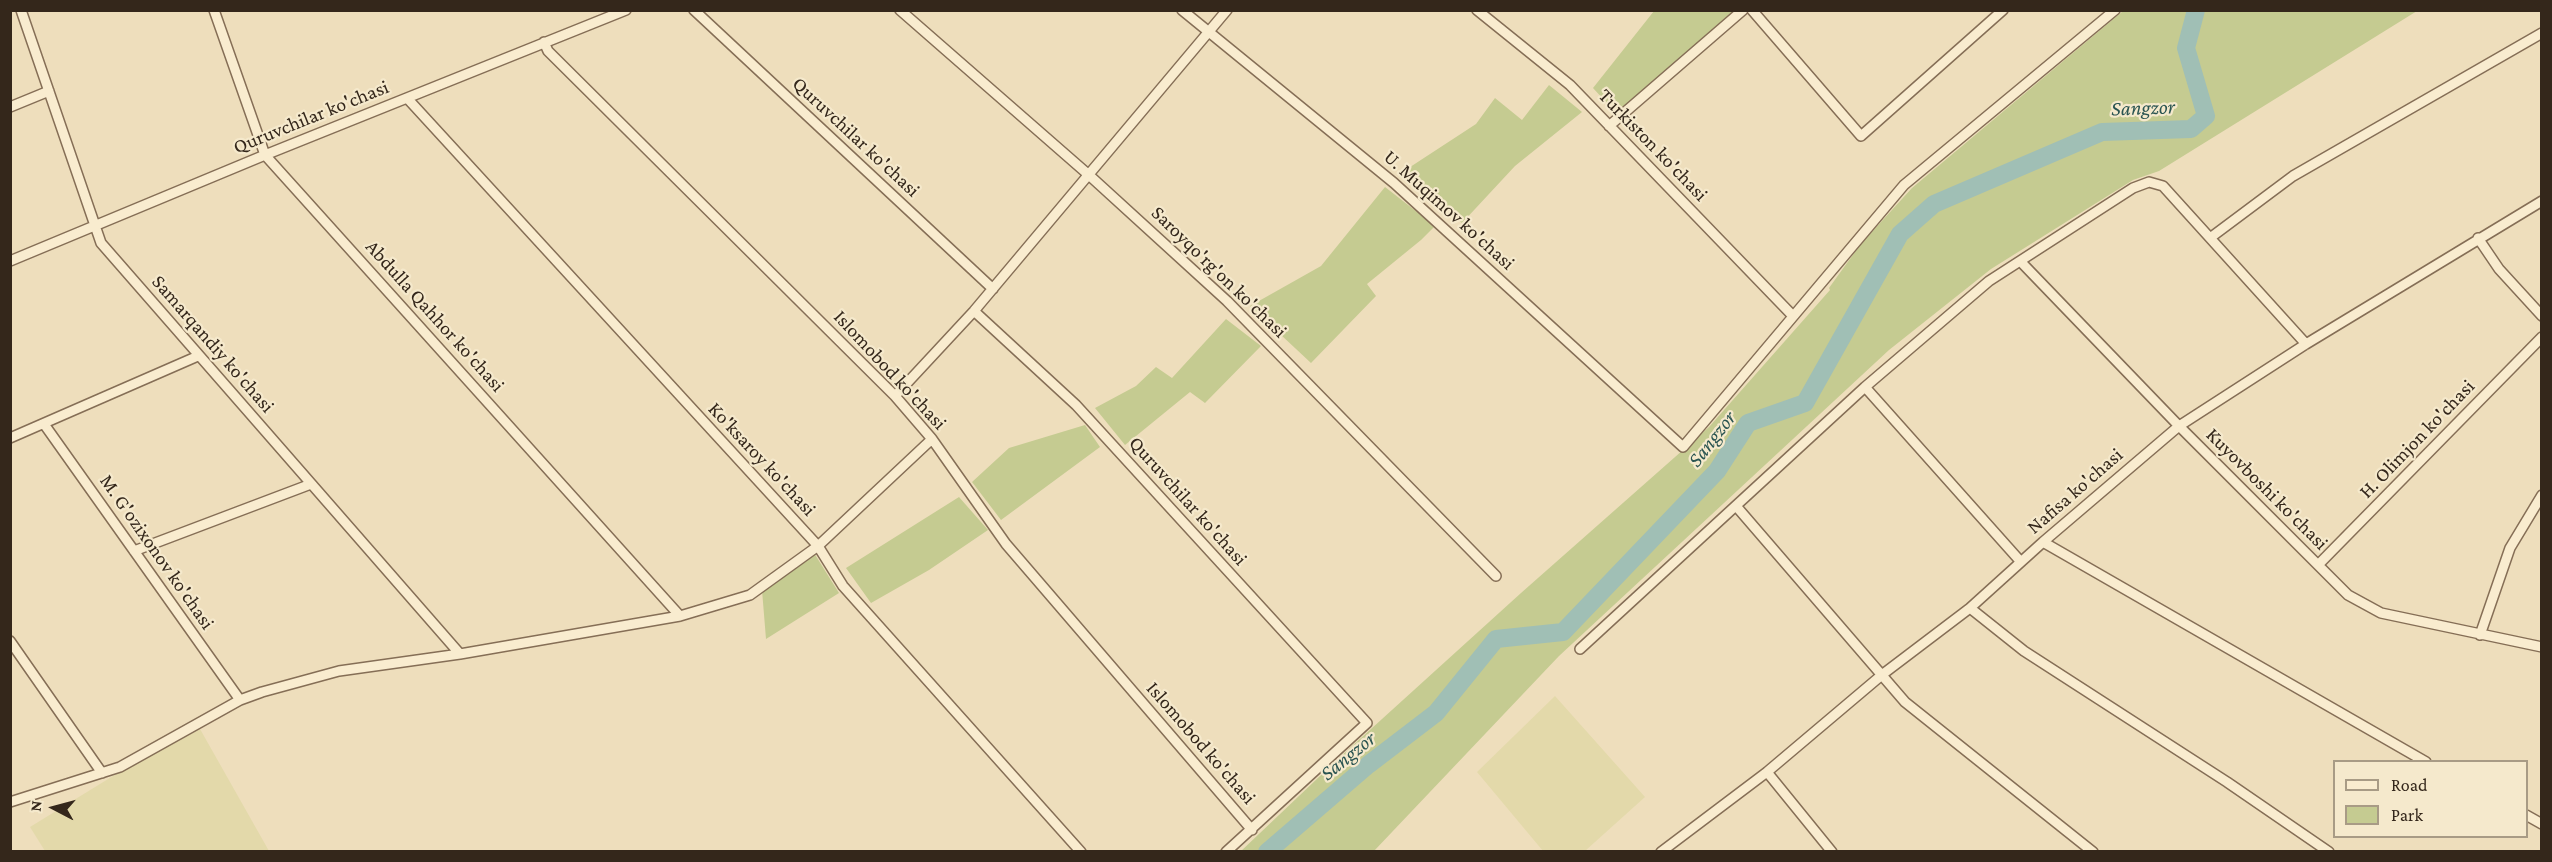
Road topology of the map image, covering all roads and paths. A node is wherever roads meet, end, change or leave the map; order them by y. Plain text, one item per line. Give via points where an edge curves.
1 (21, 10) edge
2 (214, 10) edge
3 (694, 10) edge
4 (900, 10) edge
5 (1182, 10) edge
6 (1227, 10) edge
7 (1477, 10) edge
8 (1743, 10) edge
9 (1752, 10) edge
10 (2003, 10) edge
11 (2115, 10) edge
12 (622, 11) edge
13 (1209, 32) junction
14 (2541, 33) edge
15 (544, 42) junction
16 (49, 91) junction
17 (407, 98) junction
18 (10, 107) edge
19 (1609, 126) junction
20 (265, 155) junction
21 (1090, 176) junction
22 (2541, 201) edge
23 (95, 225) junction
24 (2210, 238) junction
25 (2478, 238) junction
26 (10, 261) edge
27 (2021, 262) junction
28 (993, 289) junction
29 (974, 311) junction
30 (1793, 316) junction
31 (2541, 316) edge
32 (2541, 337) edge
33 (2306, 344) junction
34 (198, 356) junction
35 (1865, 387) junction
36 (895, 396) junction
37 (44, 424) junction
38 (2179, 426) junction
39 (10, 438) edge
40 (932, 439) junction
41 (310, 484) junction
42 (2541, 495) edge
43 (1736, 506) junction
44 (2043, 542) junction
45 (818, 546) junction
46 (134, 551) junction
47 (2021, 562) junction
48 (2318, 565) junction
49 (1496, 576) dead end
50 (1970, 608) junction
51 (680, 616) junction
52 (2480, 635) junction
53 (10, 641) edge
54 (2541, 647) edge
55 (1580, 649) dead end
56 (460, 654) junction
57 (1883, 674) junction
58 (240, 700) junction
59 (2423, 760) edge
60 (1767, 771) junction
61 (102, 773) junction
62 (10, 802) edge
63 (1252, 830) junction
64 (1081, 852) edge
65 (1226, 852) edge
66 (1661, 852) edge
67 (1832, 852) edge
68 (2093, 852) edge
69 (2329, 852) edge

1 - 16 street, Samarqandiy ko'chasi
2 - 20 street, Abdulla Qahhor ko'chasi
3 - 28 street, Quruvchilar ko'chasi
4 - 21 street, Saroyqo'rg'on ko'chasi
5 - 13 street, U. Muqimov ko'chasi
6 - 13 street
7 - 19 street, Turkiston ko'chasi via 1570,85
8 - 19 street
9 - 10 street via 1861,136
11 - 30 street via 1904,185
12 - 15 street, Quruvchilar ko'chasi
13 - 21 street
13 - 30 street, U. Muqimov ko'chasi via 1394,183 1683,447
14 - 24 street via 2293,176
15 - 17 street, Quruvchilar ko'chasi
15 - 36 street, Islomobod ko'chasi via 548,51
16 - 18 street
16 - 23 street, Samarqandiy ko'chasi
17 - 20 street, Quruvchilar ko'chasi
17 - 45 street, Ko'ksaroy ko'chasi
19 - 30 street, Turkiston ko'chasi
20 - 23 street, Quruvchilar ko'chasi
20 - 51 street, Abdulla Qahhor ko'chasi
21 - 28 street
21 - 49 street, Saroyqo'rg'on ko'chasi via 1227,301
22 - 25 street, Nafisa ko'chasi
23 - 26 street, Quruvchilar ko'chasi
23 - 34 street, Samarqandiy ko'chasi via 101,243
24 - 27 street via 2163,186 2149,182 2133,188
24 - 33 street
25 - 31 street via 2499,269
25 - 33 street, Nafisa ko'chasi
27 - 35 street via 1989,281
27 - 38 street, Kuyovboshi ko'chasi
28 - 29 street
29 - 36 street
29 - 63 street, Quruvchilar ko'chasi via 1076,405 1366,723
32 - 48 street, H. Olimjon ko'chasi
33 - 38 street, Nafisa ko'chasi
34 - 37 street
34 - 41 street, Samarqandiy ko'chasi
35 - 43 street
35 - 47 street
36 - 40 street, Islomobod ko'chasi
37 - 39 street
37 - 46 street, M. G'ozixonov ko'chasi
38 - 44 street, Nafisa ko'chasi
38 - 48 street, Kuyovboshi ko'chasi
40 - 45 street
40 - 63 street, Islomobod ko'chasi via 1006,544
41 - 46 street
41 - 56 street, Samarqandiy ko'chasi
42 - 52 street via 2510,548
43 - 55 street
43 - 57 street
44 - 47 street, Nafisa ko'chasi
44 - 59 street
45 - 51 street via 750,595
45 - 64 street, Ko'ksaroy ko'chasi via 843,586
46 - 58 street, M. G'ozixonov ko'chasi
47 - 50 street, Nafisa ko'chasi
48 - 52 street, Kuyovboshi ko'chasi via 2348,595 2381,613
50 - 57 street, Nafisa ko'chasi
50 - 69 street via 2025,651
51 - 56 street
52 - 54 street, Kuyovboshi ko'chasi
53 - 61 street
56 - 58 street via 339,671
57 - 60 street, Nafisa ko'chasi
57 - 68 street via 1905,702
58 - 61 street via 120,767
60 - 66 street, Nafisa ko'chasi
60 - 67 street
61 - 62 street
63 - 65 street

